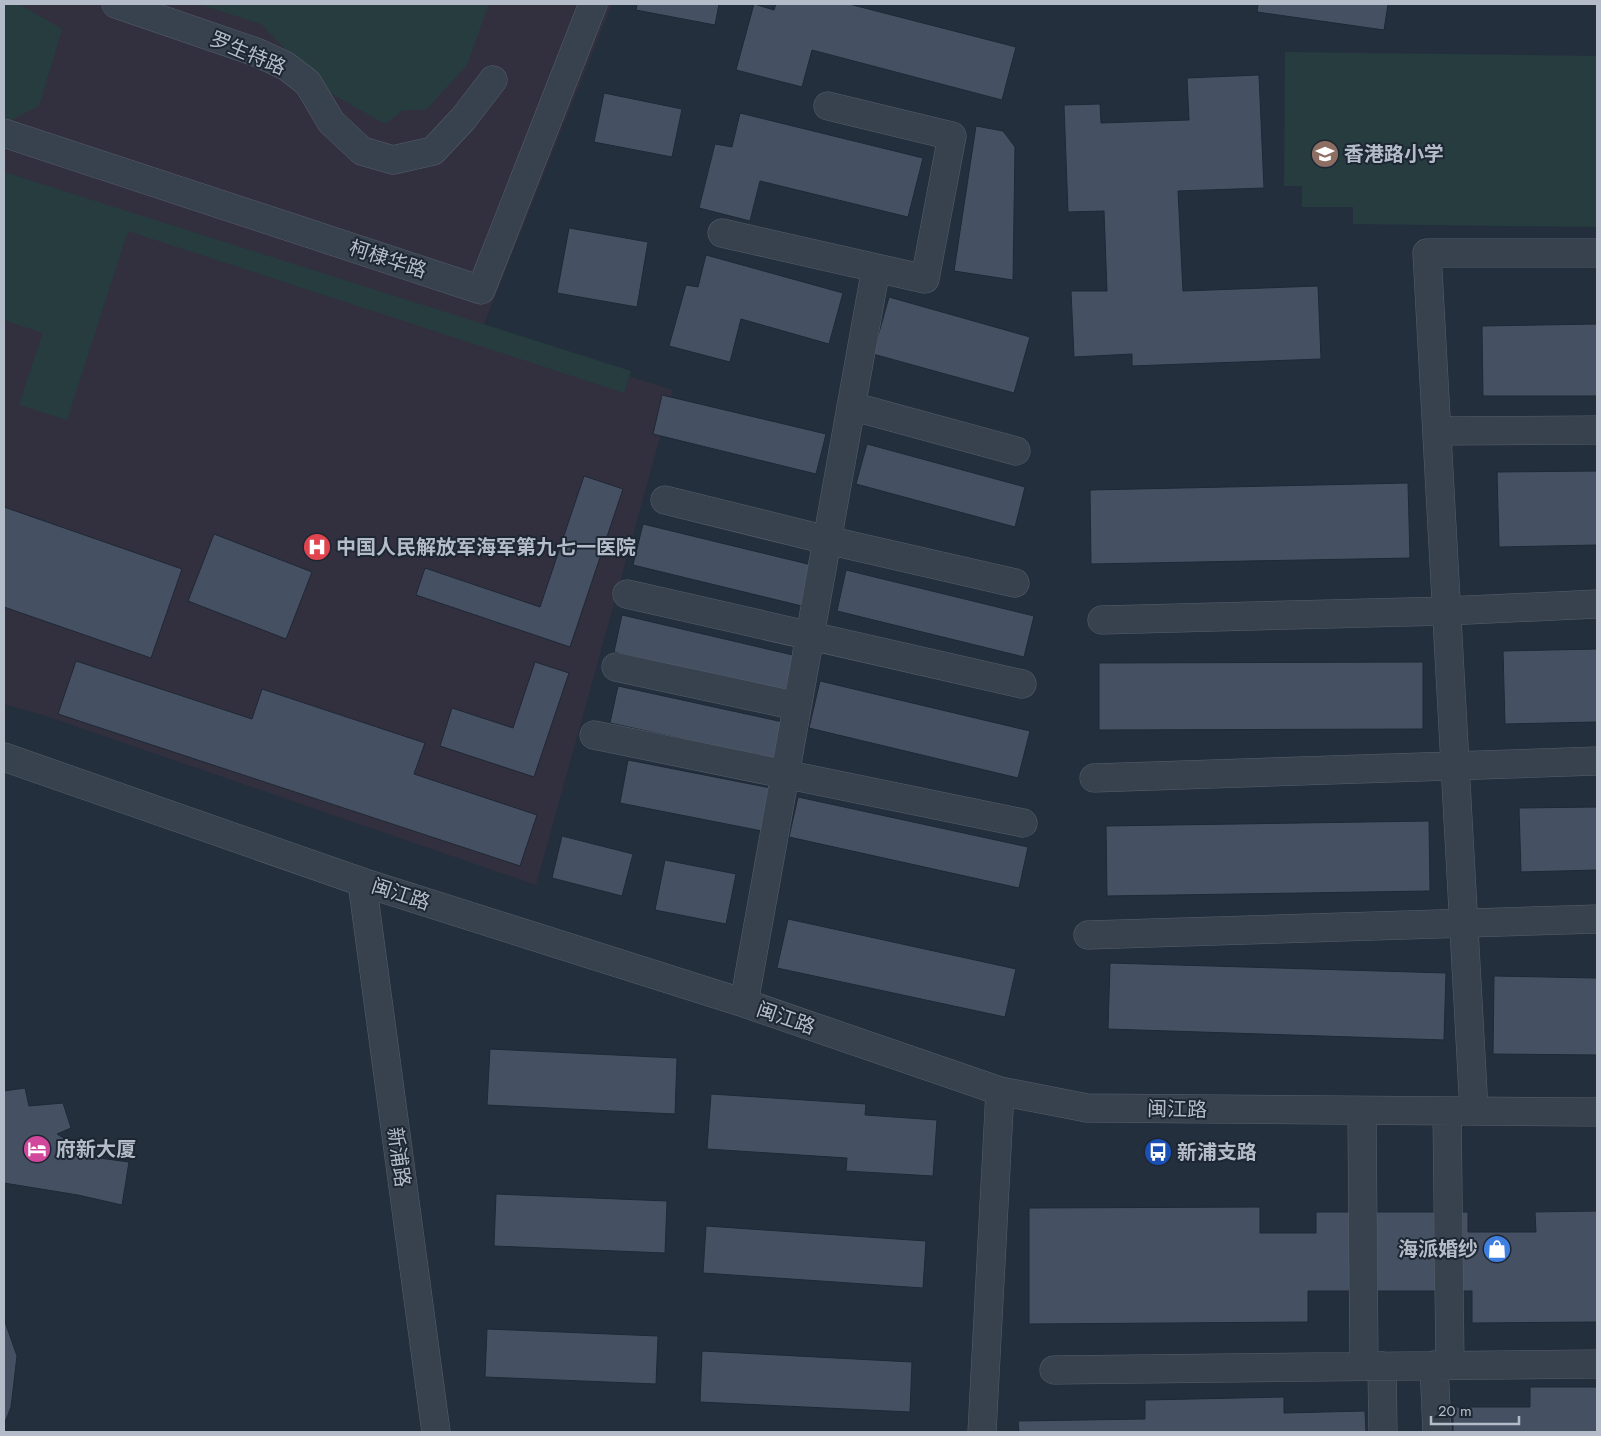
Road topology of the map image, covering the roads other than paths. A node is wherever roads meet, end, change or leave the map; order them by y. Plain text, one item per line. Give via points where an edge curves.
1 (116, 4) edge
2 (593, 4) edge
3 (493, 80) dead end
4 (828, 106) dead end
5 (4, 132) edge
6 (722, 233) dead end
7 (1597, 253) edge
8 (876, 268) junction
9 (851, 406) junction
10 (1597, 430) edge
11 (1437, 431) junction
12 (1016, 451) dead end
13 (665, 500) dead end
14 (827, 540) junction
15 (1015, 583) dead end
16 (627, 594) dead end
17 (1597, 604) edge
18 (1447, 611) junction
19 (1102, 620) dead end
20 (810, 636) junction
21 (616, 667) dead end
22 (1022, 684) dead end
23 (797, 706) junction
24 (594, 735) dead end
25 (4, 757) edge
26 (1597, 761) edge
27 (1456, 765) junction
28 (785, 773) junction
29 (1094, 778) dead end
30 (1022, 823) dead end
31 (362, 882) junction
32 (1597, 919) edge
33 (1464, 922) junction
34 (1088, 935) dead end
35 (744, 1003) junction
36 (1000, 1091) junction
37 (1362, 1111) junction
38 (1460, 1111) junction
39 (1597, 1112) edge
40 (1597, 1364) edge
41 (1442, 1365) junction
42 (1373, 1366) junction
43 (1054, 1370) dead end
44 (436, 1432) edge
45 (982, 1432) edge
46 (1383, 1432) edge
47 (1437, 1432) edge

1 - 3 street, 罗生特路 via 256,52 286,66 308,84 331,122 362,151 393,160 433,151
2 - 5 street, 柯棣华路 via 480,290
4 - 8 street via 952,136 926,279
6 - 8 street
7 - 11 street via 1427,253
8 - 9 street
9 - 12 street
9 - 14 street
10 - 11 street
11 - 18 street
13 - 14 street
14 - 15 street
14 - 20 street
16 - 20 street
17 - 18 street
18 - 19 street
18 - 27 street
20 - 22 street
20 - 23 street
21 - 23 street
23 - 28 street
24 - 28 street
25 - 31 street, 闽江路
26 - 27 street
27 - 29 street
27 - 33 street
28 - 30 street
28 - 35 street
31 - 35 street, 闽江路
31 - 44 street, 新浦路
32 - 33 street
33 - 34 street
33 - 38 street
35 - 36 street, 闽江路
36 - 37 street, 闽江路 via 1088,1108
36 - 45 street
37 - 38 street, 闽江路
37 - 42 street
38 - 39 street, 闽江路
38 - 41 street
40 - 41 street
41 - 42 street
41 - 47 street
42 - 43 street
42 - 46 street

